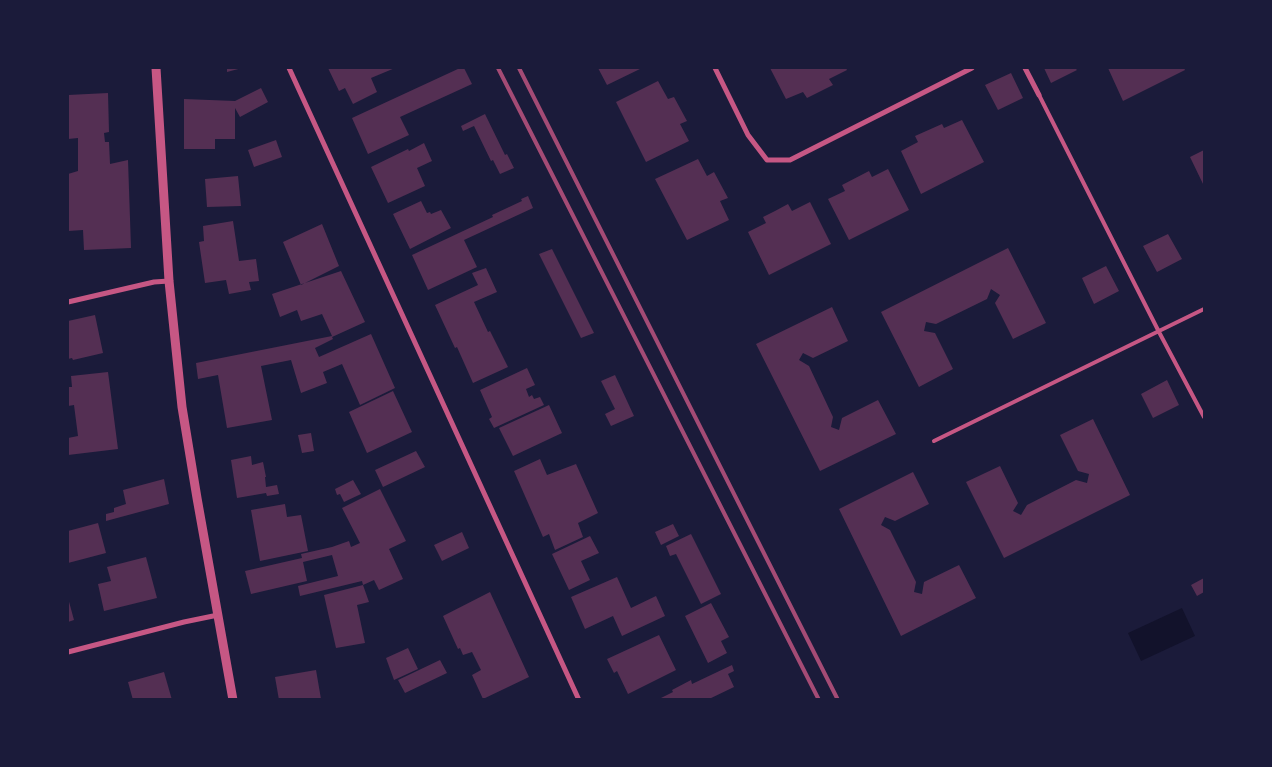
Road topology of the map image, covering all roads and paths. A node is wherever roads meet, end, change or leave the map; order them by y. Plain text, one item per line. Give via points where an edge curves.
1 (156, 68) edge
2 (289, 68) edge
3 (715, 68) edge
4 (972, 68) edge
5 (1025, 68) edge
6 (1039, 94) joint
7 (169, 281) junction
8 (68, 302) edge
9 (1204, 309) edge
10 (1159, 332) junction
11 (1204, 417) edge
12 (934, 442) dead end
13 (218, 615) junction
14 (68, 652) edge
15 (233, 700) edge
16 (579, 700) edge

1 - 7 street
2 - 16 street
3 - 4 street via 748,135 767,160 790,160
5 - 6 street
6 - 10 lane
7 - 8 street
7 - 13 street via 182,407
9 - 10 lane
10 - 11 lane
10 - 12 lane
13 - 14 street
13 - 15 street

